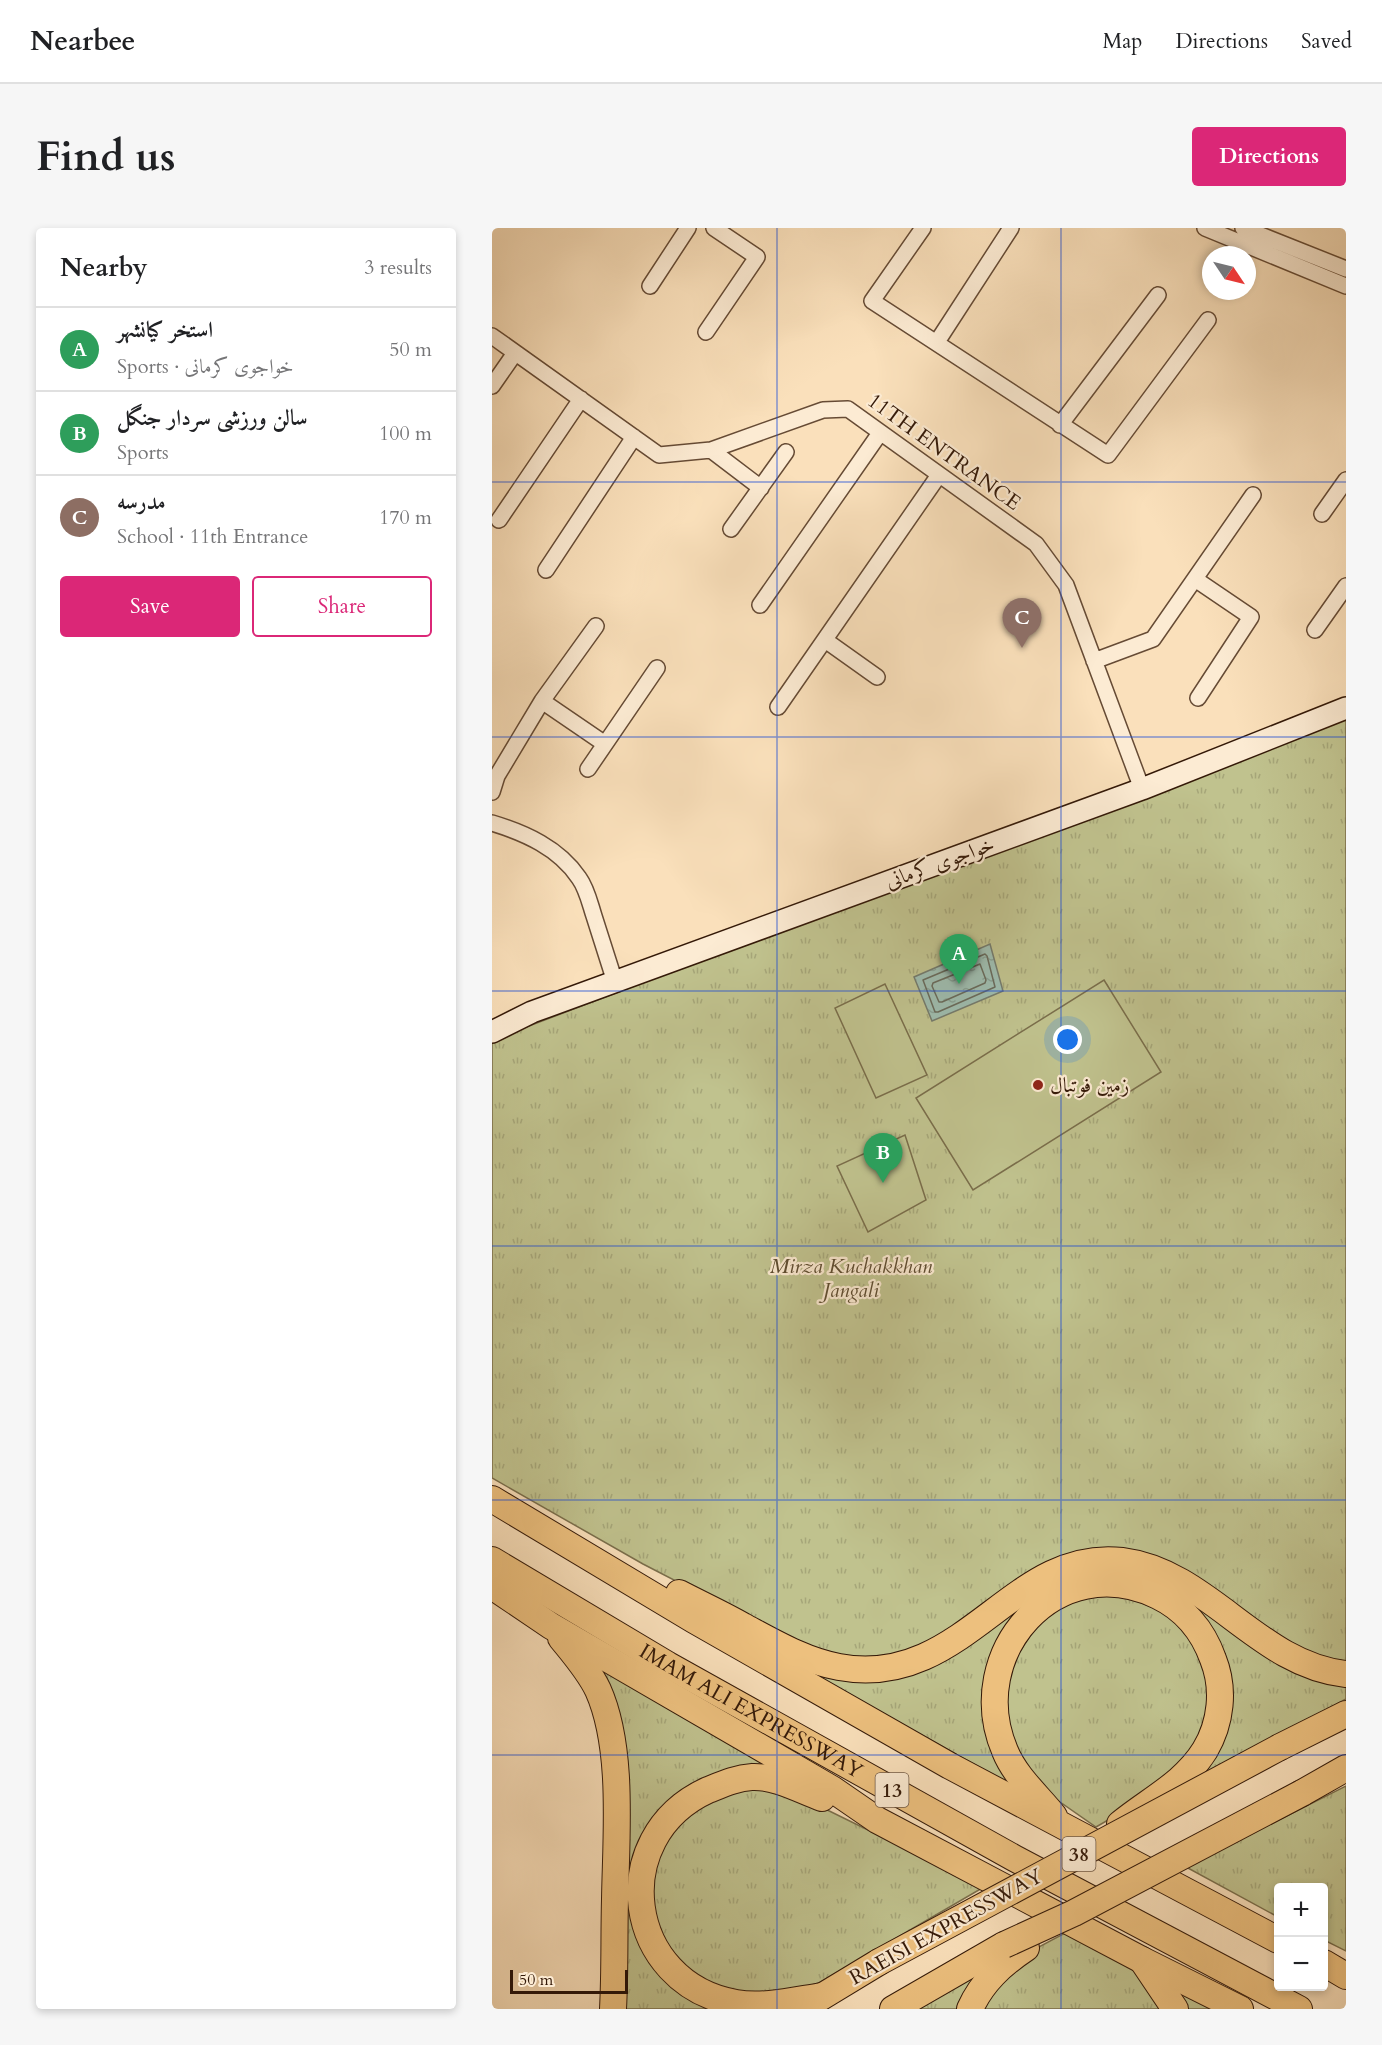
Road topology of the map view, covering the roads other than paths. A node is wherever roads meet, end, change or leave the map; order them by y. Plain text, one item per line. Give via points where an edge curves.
1 (688, 228) edge
2 (714, 228) edge
3 (923, 228) edge
4 (1011, 228) edge
5 (1205, 228) edge
6 (1243, 228) edge
7 (1346, 269) edge
8 (650, 285) dead end
9 (1346, 286) edge
10 (1158, 295) dead end
11 (1208, 320) dead end
12 (706, 332) dead end
13 (492, 336) edge
14 (937, 342) junction
15 (515, 353) junction
16 (492, 386) edge
17 (581, 399) junction
18 (1060, 425) junction
19 (880, 433) junction
20 (634, 437) junction
21 (711, 450) junction
22 (786, 452) dead end
23 (939, 475) junction
24 (1346, 480) edge
25 (761, 488) junction
26 (1253, 495) dead end
27 (1322, 514) dead end
28 (499, 520) dead end
29 (731, 529) dead end
30 (546, 570) dead end
31 (1195, 579) junction
32 (1346, 586) edge
33 (760, 605) dead end
34 (596, 626) dead end
35 (1315, 630) dead end
36 (825, 640) junction
37 (1094, 661) junction
38 (657, 668) dead end
39 (877, 677) dead end
40 (1198, 698) dead end
41 (542, 701) junction
42 (778, 707) dead end
43 (1346, 708) edge
44 (605, 744) junction
45 (588, 769) dead end
46 (1142, 789) junction
47 (492, 792) edge
48 (492, 823) edge
49 (615, 982) junction
50 (532, 1012) junction
51 (492, 1018) edge
52 (492, 1032) edge
53 (492, 1499) edge
54 (592, 1558) junction
55 (492, 1560) edge
56 (492, 1586) edge
57 (551, 1626) junction
58 (1346, 1674) edge
59 (1346, 1714) edge
60 (1344, 1771) edge
61 (877, 1820) junction
62 (1062, 1826) junction
63 (1106, 1840) junction
64 (1274, 1938) edge
65 (1015, 1947) junction
66 (1142, 1960) junction
67 (1328, 1962) edge
68 (1346, 1964) edge
69 (1328, 1965) edge
70 (1346, 1976) edge
71 (812, 2003) edge
72 (613, 2009) edge
73 (893, 2009) edge
74 (970, 2009) edge
75 (1175, 2009) edge
76 (1240, 2009) edge
77 (1299, 2009) edge

1 - 8 street
2 - 12 street via 757,257
3 - 14 street via 872,301
4 - 14 street
5 - 9 street
6 - 7 street
10 - 18 street
11 - 18 street via 1108,455
13 - 15 street, 11TH ENTRANCE
14 - 18 street
15 - 16 street
15 - 17 street, 11TH ENTRANCE
17 - 20 street, 11TH ENTRANCE
17 - 28 street
19 - 21 street, 11TH ENTRANCE via 848,409 823,410
19 - 23 street, 11TH ENTRANCE
19 - 33 street
20 - 21 street, 11TH ENTRANCE via 658,455
20 - 30 street
21 - 25 street
22 - 25 street
23 - 36 street
23 - 37 street, 11TH ENTRANCE via 1036,544 1066,585
24 - 27 street
25 - 29 street
26 - 31 street
31 - 37 street via 1153,639
31 - 40 street via 1251,617
32 - 35 street
34 - 41 street
36 - 39 street
36 - 42 street
37 - 46 street, 11TH ENTRANCE
38 - 44 street
41 - 44 street
41 - 47 street via 497,776
43 - 46 main road, خواجوی کرمانی
44 - 45 street
46 - 49 main road, خواجوی کرمانی
48 - 49 street via 541,842 563,858 580,879
49 - 50 main road, خواجوی کرمانی
50 - 51 main road
50 - 52 main road
53 - 54 highway, 13
54 - 58 highway via 649,1579 812,1659 839,1667 867,1669 887,1669 929,1656 1022,1590 1054,1573 1081,1563 1121,1561 1176,1579 1288,1656 1326,1671
54 - 62 highway, 13 via 818,1691
55 - 77 highway, IMAM ALI EXPRESSWAY / 13 via 668,1665 1014,1858
56 - 57 highway
57 - 61 highway via 832,1789
57 - 72 highway via 590,1674 610,1729 616,1820
59 - 63 highway, RAEISI EXPRESSWAY / 38, bridge
60 - 65 highway, 38, bridge
61 - 66 highway
61 - 71 highway via 771,1779 753,1777 729,1781 683,1804 665,1823 645,1858 640,1894 647,1929 670,1968 684,1981 737,2004
62 - 63 highway via 1006,1755 997,1729 994,1696 999,1666 1024,1620 1059,1595 1078,1588 1127,1584 1173,1604 1195,1625 1209,1647 1221,1694 1219,1714 1205,1750 1173,1786 1121,1823
62 - 64 highway, 13
63 - 71 highway, RAEISI EXPRESSWAY / 38, bridge via 879,1962
65 - 73 highway, 38
65 - 74 highway
66 - 75 highway
66 - 76 highway
67 - 68 highway
69 - 70 highway

